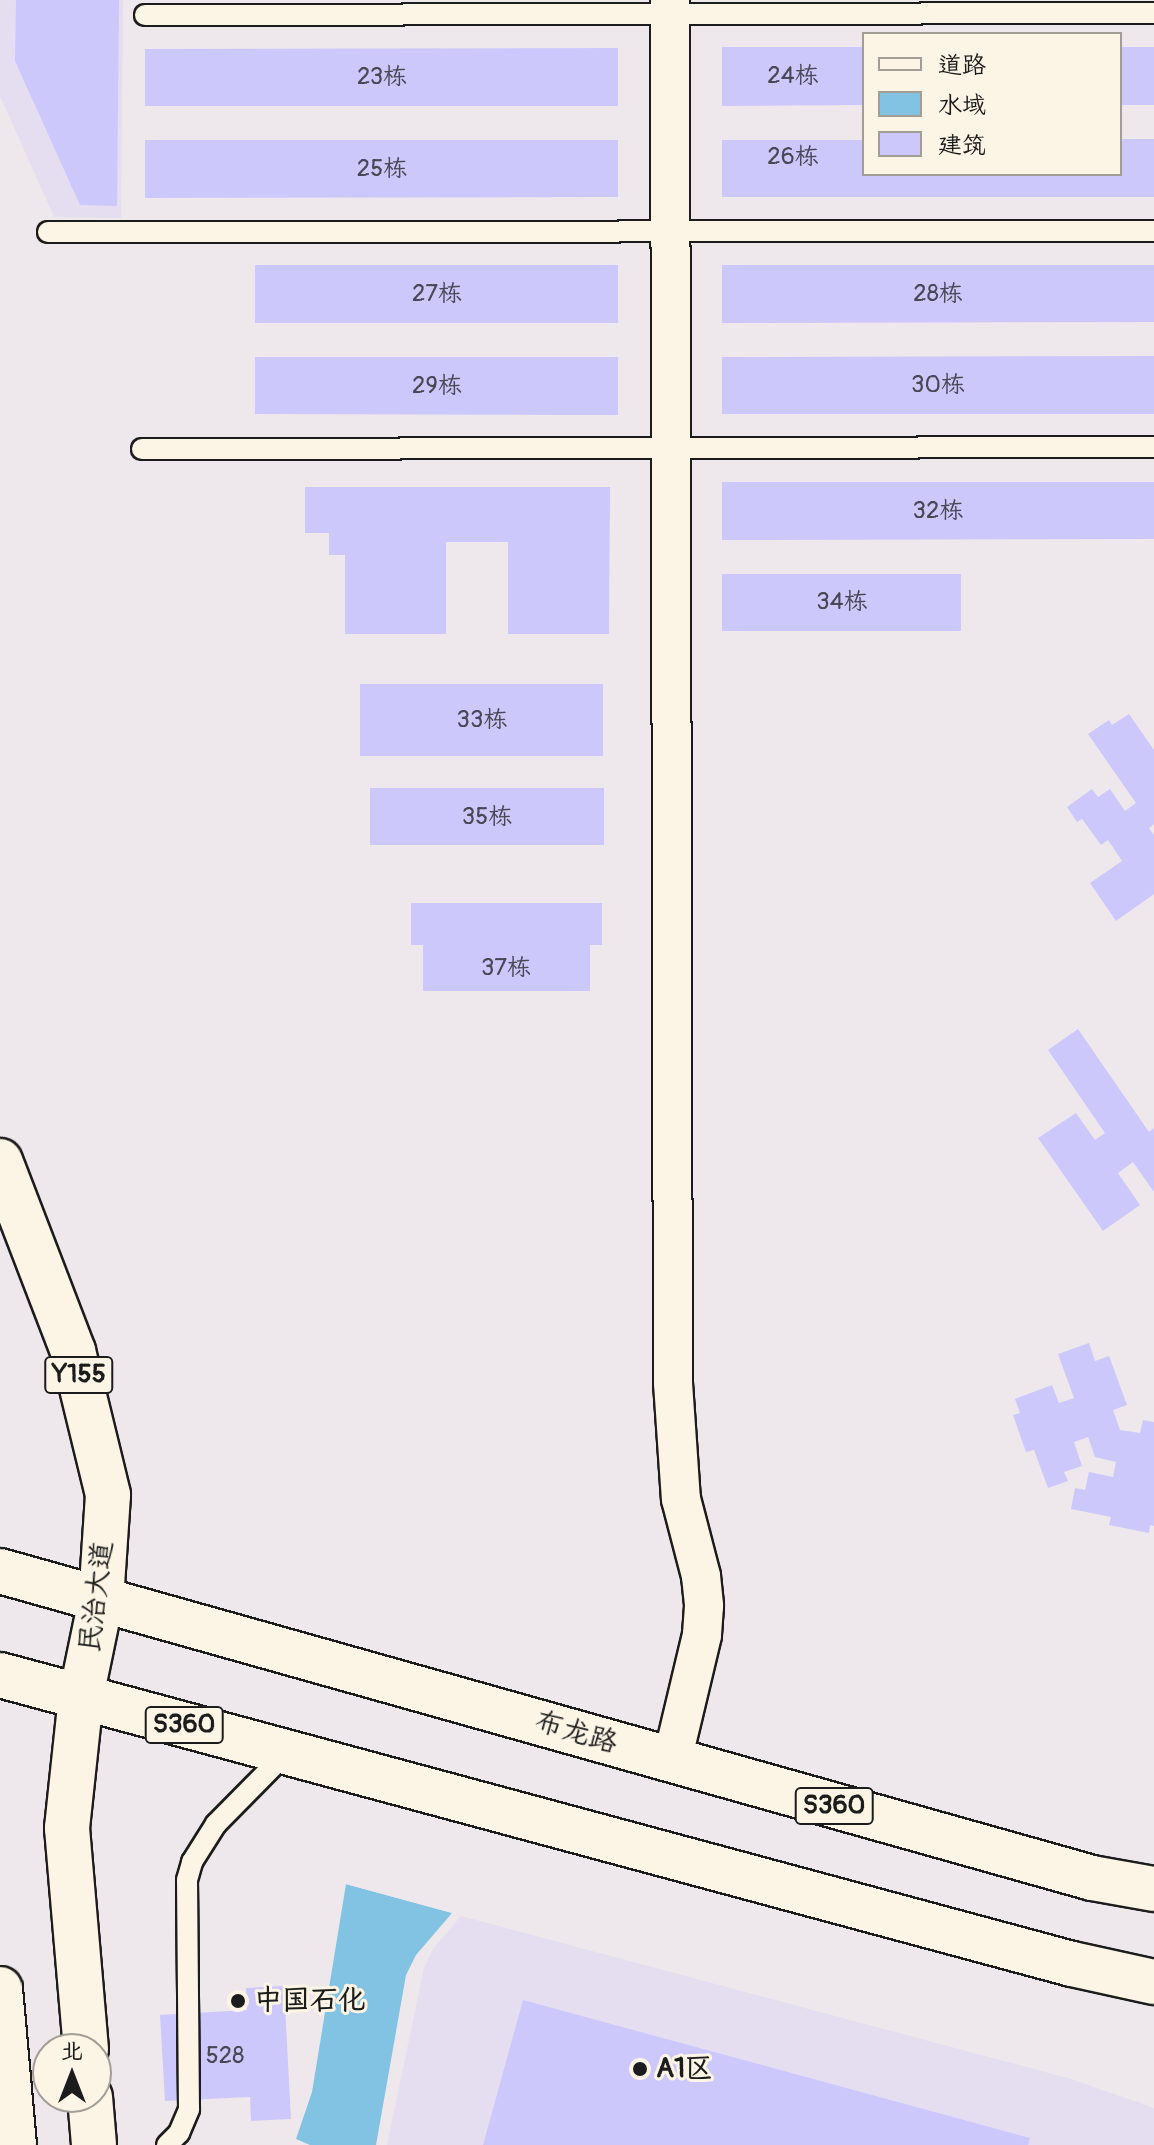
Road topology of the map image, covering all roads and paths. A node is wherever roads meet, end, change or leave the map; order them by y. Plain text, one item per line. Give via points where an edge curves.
1 (670, 7) edge
2 (1154, 13) edge
3 (145, 15) dead end
4 (670, 231) junction
5 (1154, 231) edge
6 (48, 232) dead end
7 (1154, 447) edge
8 (670, 448) junction
9 (142, 449) dead end
10 (0, 1161) edge
11 (0, 1571) edge
12 (101, 1600) junction
13 (0, 1675) edge
14 (81, 1697) junction
15 (286, 1753) junction
16 (672, 1761) junction
17 (1154, 1889) edge
18 (1154, 1982) edge
19 (0, 1989) edge
20 (85, 2033) edge
21 (91, 2113) edge
22 (14, 2145) edge
23 (94, 2145) edge
24 (167, 2145) edge

1 - 2 lane
1 - 3 lane
1 - 4 street
4 - 5 lane
4 - 6 lane
4 - 8 street
7 - 8 lane
8 - 9 lane
8 - 16 street via 673,1383 681,1499 704,1606
10 - 12 main road, 民治大道 / Y155 via 73,1351 108,1495
11 - 12 main road, 布龙路 / S360
12 - 14 main road, 民治大道 / Y155
12 - 16 main road, 布龙路 / S360
13 - 14 main road, S360
14 - 15 main road, S360
14 - 20 main road, 民治大道 / Y155 via 67,1828
15 - 18 main road, S360
15 - 24 lane via 216,1824 192,1862 187,1880 189,2109
16 - 17 main road, 布龙路 / S360 via 1092,1878
19 - 22 main road
21 - 23 main road

